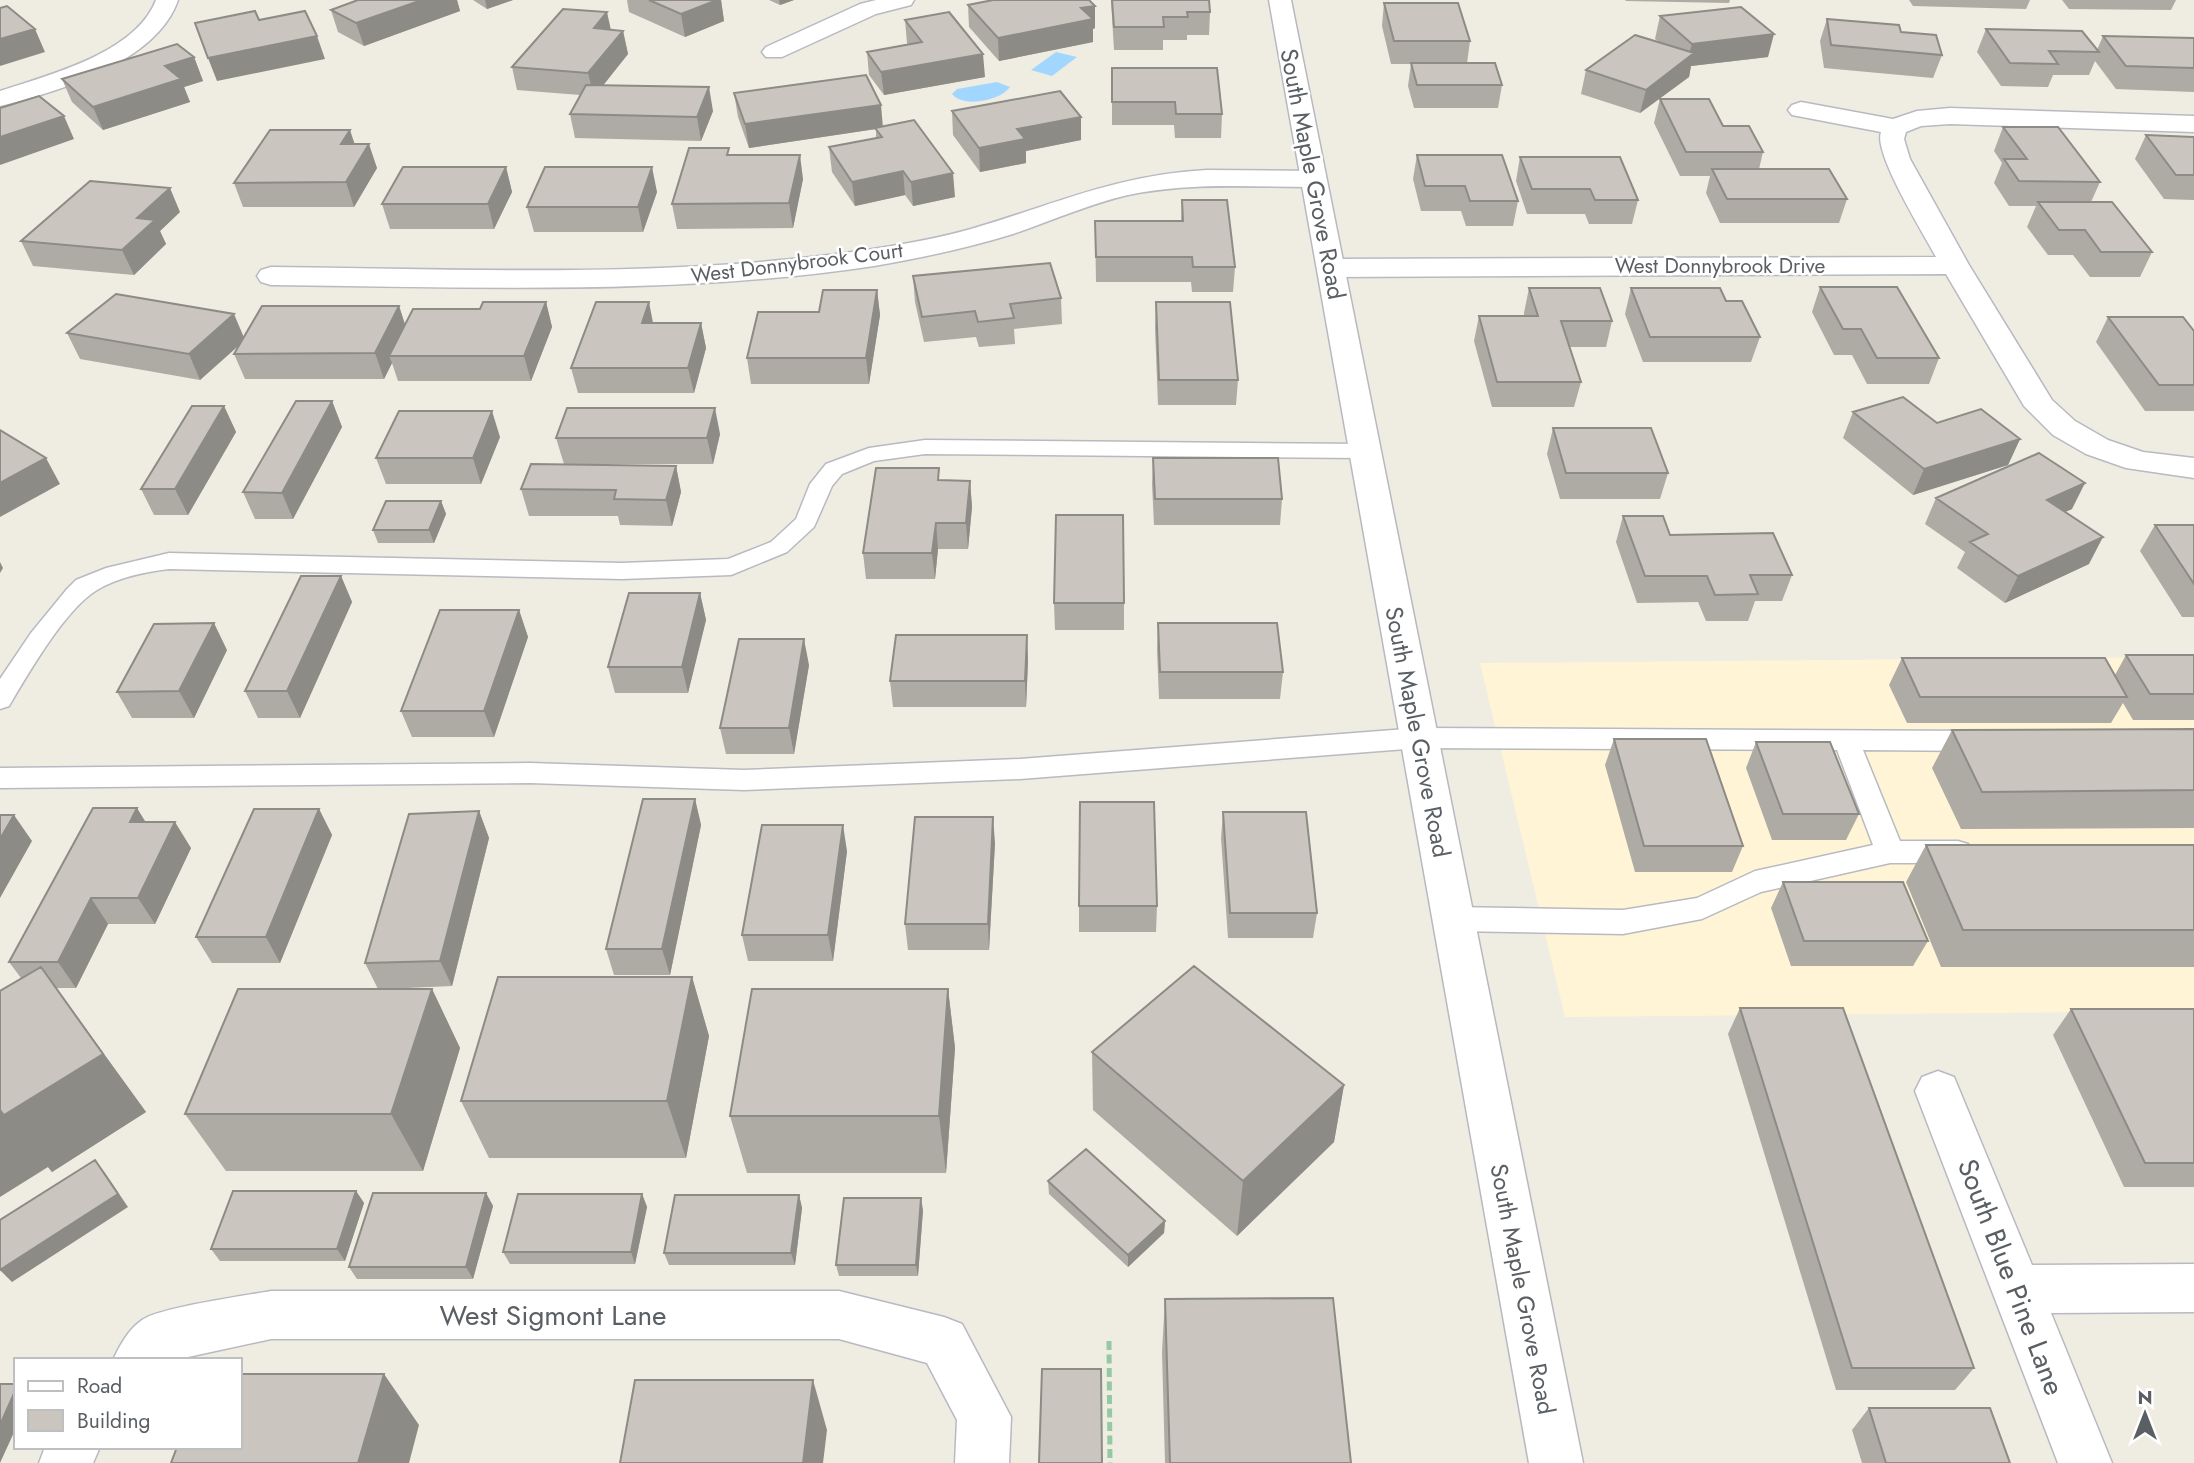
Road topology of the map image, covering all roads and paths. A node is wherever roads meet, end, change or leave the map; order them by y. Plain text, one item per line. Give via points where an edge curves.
1 (167, 0) edge
2 (903, 0) edge
3 (1280, 0) edge
4 (774, 52) dead end
5 (0, 99) edge
6 (1801, 110) dead end
7 (2194, 124) edge
8 (1895, 127) junction
9 (1313, 179) junction
10 (1955, 265) junction
11 (1332, 268) junction
12 (271, 276) dead end
13 (1364, 451) junction
14 (2194, 468) edge
15 (0, 700) edge
16 (1419, 738) junction
17 (1846, 740) junction
18 (2012, 741) edge
19 (0, 778) edge
20 (1889, 852) junction
21 (1986, 852) edge
22 (1453, 919) junction
23 (1938, 1091) dead end
24 (2194, 1288) edge
25 (2016, 1289) junction
26 (1108, 1341) dead end
27 (150, 1349) edge
28 (982, 1463) edge
29 (1110, 1463) edge
30 (1556, 1463) edge
31 (2085, 1463) edge

1 - 5 street via 159,20 128,47 75,74
2 - 4 street via 868,9
3 - 9 street, South Maple Grove Road
6 - 8 street
7 - 8 street via 1950,116 1917,119
8 - 10 street via 1891,139 1897,159
9 - 11 street, South Maple Grove Road
9 - 12 street, West Donnybrook Court via 1144,184 1073,202 1000,229 916,249 832,263 691,277
10 - 11 street, West Donnybrook Drive
10 - 14 street via 2040,406 2063,428 2097,447 2138,461
11 - 13 street, South Maple Grove Road
13 - 15 lane via 925,447 869,455 834,469 821,484 806,522 779,547 731,567 622,571 169,561 141,565 85,587 15,674
13 - 16 street, South Maple Grove Road
16 - 17 lane
16 - 19 lane via 1020,769 744,780 530,773
16 - 22 street, South Maple Grove Road
17 - 18 lane
17 - 20 lane
20 - 21 lane
20 - 22 lane via 1755,881 1702,908 1623,922
22 - 30 street, South Maple Grove Road
23 - 25 street, South Blue Pine Lane
24 - 25 street
25 - 31 street, South Blue Pine Lane
26 - 29 path
27 - 28 street, West Sigmont Lane via 271,1315 839,1315 944,1342 984,1417

